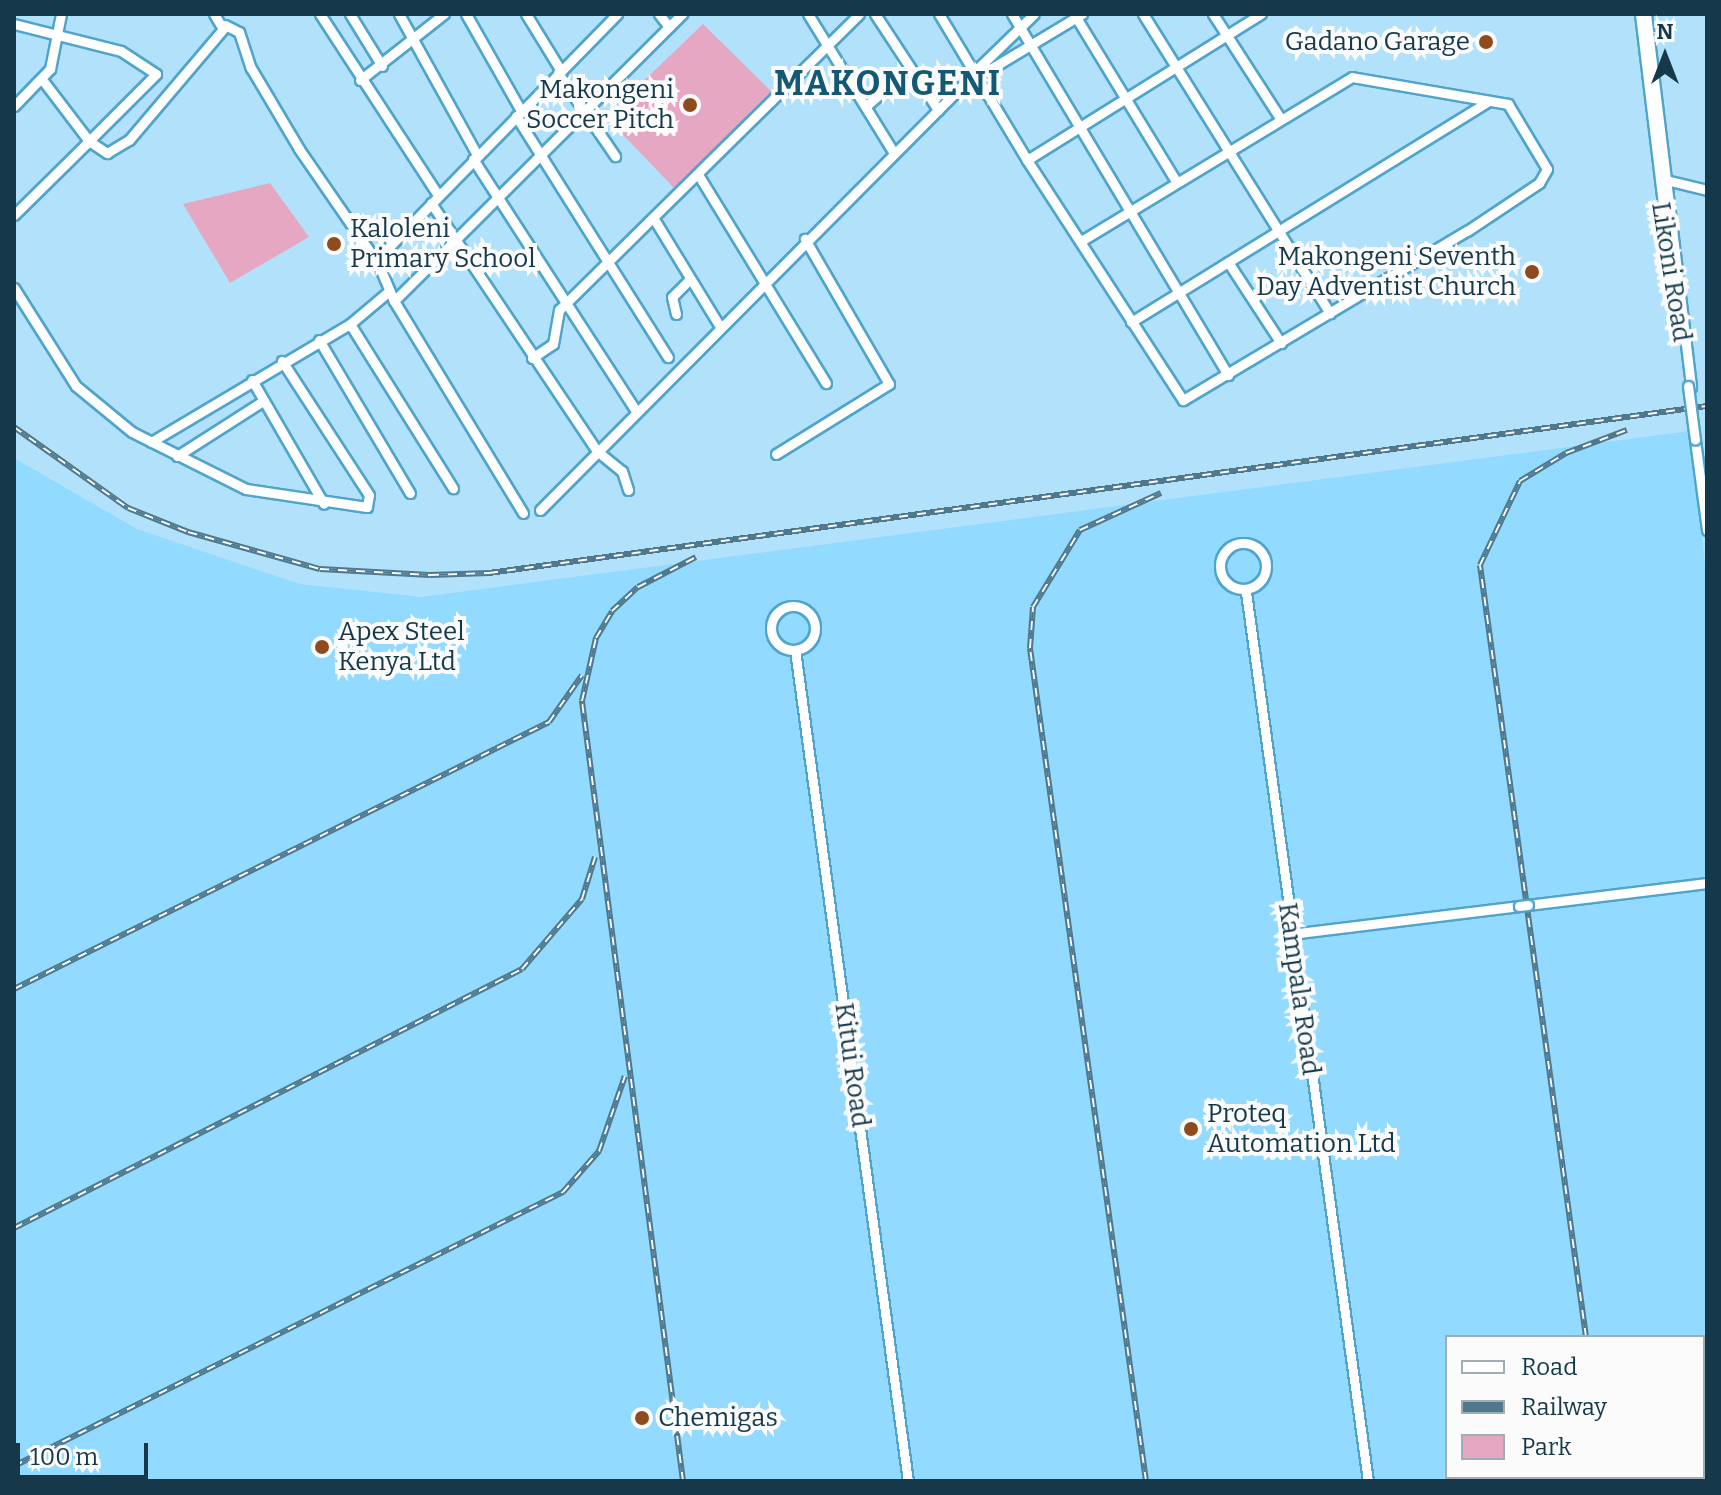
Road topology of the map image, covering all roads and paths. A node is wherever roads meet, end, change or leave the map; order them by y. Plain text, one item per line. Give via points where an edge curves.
1 (61, 14) edge
2 (214, 14) edge
3 (320, 14) edge
4 (350, 14) edge
5 (399, 14) edge
6 (444, 14) edge
7 (466, 14) edge
8 (526, 14) edge
9 (617, 14) edge
10 (659, 14) edge
11 (682, 14) edge
12 (808, 14) edge
13 (859, 14) edge
14 (875, 14) edge
15 (939, 14) edge
16 (1012, 14) edge
17 (1034, 14) edge
18 (1143, 14) edge
19 (1213, 14) edge
20 (1261, 14) edge
21 (1640, 14) edge
22 (1646, 14) edge
23 (1077, 15) edge
24 (14, 24) edge
25 (225, 25) junction
26 (1020, 26) junction
27 (669, 27) junction
28 (57, 32) junction
29 (1228, 38) junction
30 (416, 41) junction
31 (1031, 46) junction
32 (830, 47) junction
33 (382, 66) junction
34 (910, 68) junction
35 (1178, 68) junction
36 (560, 72) junction
37 (977, 75) junction
38 (360, 80) junction
39 (44, 82) junction
40 (1127, 98) junction
41 (1489, 101) junction
42 (14, 106) edge
43 (866, 106) junction
44 (938, 110) junction
45 (587, 111) junction
46 (518, 113) junction
47 (1280, 118) junction
48 (1077, 129) junction
49 (89, 141) junction
50 (1227, 150) junction
51 (544, 153) junction
52 (894, 153) junction
53 (615, 156) dead end
54 (475, 157) junction
55 (1027, 160) junction
56 (699, 176) junction
57 (1666, 180) junction
58 (1176, 181) junction
59 (1707, 190) edge
60 (500, 196) junction
61 (434, 199) junction
62 (1128, 211) junction
63 (14, 215) edge
64 (654, 219) junction
65 (1278, 232) junction
66 (457, 239) junction
67 (805, 239) junction
68 (1081, 241) junction
69 (610, 262) junction
70 (1228, 262) junction
71 (379, 265) junction
72 (690, 279) junction
73 (764, 281) junction
74 (14, 288) edge
75 (1177, 294) junction
76 (391, 297) junction
77 (569, 304) junction
78 (1330, 313) junction
79 (676, 314) dead end
80 (1131, 322) junction
81 (350, 324) junction
82 (719, 325) junction
83 (319, 340) junction
84 (1281, 343) junction
85 (668, 357) dead end
86 (532, 358) junction
87 (282, 361) junction
88 (1228, 375) junction
89 (252, 380) junction
90 (826, 383) dead end
91 (1690, 386) junction
92 (263, 401) junction
93 (635, 409) junction
94 (1697, 440) junction
95 (151, 442) junction
96 (597, 451) junction
97 (776, 454) dead end
98 (177, 456) junction
99 (453, 488) dead end
100 (628, 490) dead end
101 (410, 493) dead end
102 (324, 504) junction
103 (1707, 508) edge
104 (540, 510) dead end
105 (523, 513) dead end
106 (1707, 530) edge
107 (1246, 592) junction
108 (795, 650) junction
109 (1707, 883) edge
110 (1291, 934) junction
111 (908, 1481) edge
112 (1368, 1481) edge

1 - 28 street
2 - 25 street
3 - 38 street
4 - 33 street
5 - 30 street
6 - 30 street
7 - 46 street
8 - 36 street
9 - 36 street
10 - 27 street
11 - 27 street
12 - 32 street
13 - 32 street
14 - 34 street
15 - 37 street
16 - 26 street
17 - 26 street
18 - 35 street
19 - 29 street
20 - 29 street
21 - 91 street, Likoni Road
22 - 57 street, Likoni Road
23 - 31 street
23 - 40 street
24 - 28 street
25 - 49 street via 160,106 107,153
25 - 71 street via 239,32 291,136
26 - 31 street
26 - 37 street
27 - 45 street
28 - 39 street
28 - 49 street via 121,51 156,74
29 - 35 street
29 - 47 street
30 - 33 street
30 - 54 street
31 - 37 street
31 - 48 street
32 - 43 street
32 - 56 street
33 - 38 street
34 - 43 street
34 - 44 street
35 - 40 street
35 - 50 street
36 - 45 street
36 - 46 street
37 - 44 street
37 - 55 street
38 - 61 street
39 - 42 street
39 - 49 street
40 - 48 street
40 - 58 street
41 - 47 street via 1357,77
41 - 65 street
41 - 78 street via 1516,109 1546,163 1539,183
43 - 52 street
44 - 52 street
45 - 51 street
45 - 53 street
46 - 51 street
46 - 54 street
47 - 50 street
48 - 55 street
48 - 62 street
49 - 63 street
50 - 58 street
50 - 65 street
51 - 60 street
51 - 69 street
52 - 67 street
54 - 60 street
54 - 61 street
55 - 68 street
56 - 64 street
56 - 73 street
57 - 59 street
57 - 91 street, Likoni Road
58 - 62 street
60 - 66 street
60 - 77 street
61 - 66 street
61 - 71 street
62 - 68 street
62 - 75 street
64 - 69 street
64 - 72 street
65 - 70 street
65 - 78 street
66 - 76 street
66 - 86 street
67 - 73 street
67 - 97 street via 889,384
68 - 80 street
69 - 77 street
69 - 85 street
70 - 75 street
70 - 84 street
71 - 76 street
72 - 79 street via 672,297
72 - 82 street
73 - 82 street
73 - 90 street
74 - 95 street via 84,395
75 - 80 street
75 - 88 street
76 - 81 street
76 - 105 street
77 - 86 street via 553,318 553,344
77 - 93 street
78 - 84 street
80 - 88 street via 1183,400
81 - 83 street
81 - 99 street
82 - 93 street
83 - 87 street
83 - 101 street
84 - 88 street
86 - 96 street
87 - 89 street
87 - 102 street via 370,502 359,509
89 - 92 street
89 - 95 street
91 - 94 street, Likoni Road, bridge
92 - 98 street
92 - 102 street
93 - 96 street
94 - 103 street, Likoni Road
94 - 106 street, Likoni Road
95 - 98 street
96 - 100 street via 622,471
96 - 104 street
98 - 102 street via 246,489
107 - 107 street via 1220,571 1222,555 1235,544 1259,549 1266,564
107 - 110 street, Kampala Road
108 - 108 street via 808,644 815,627 808,612 790,606 774,617 771,631 781,646
108 - 111 street, Kitui Road
109 - 110 street
110 - 112 street, Kampala Road

